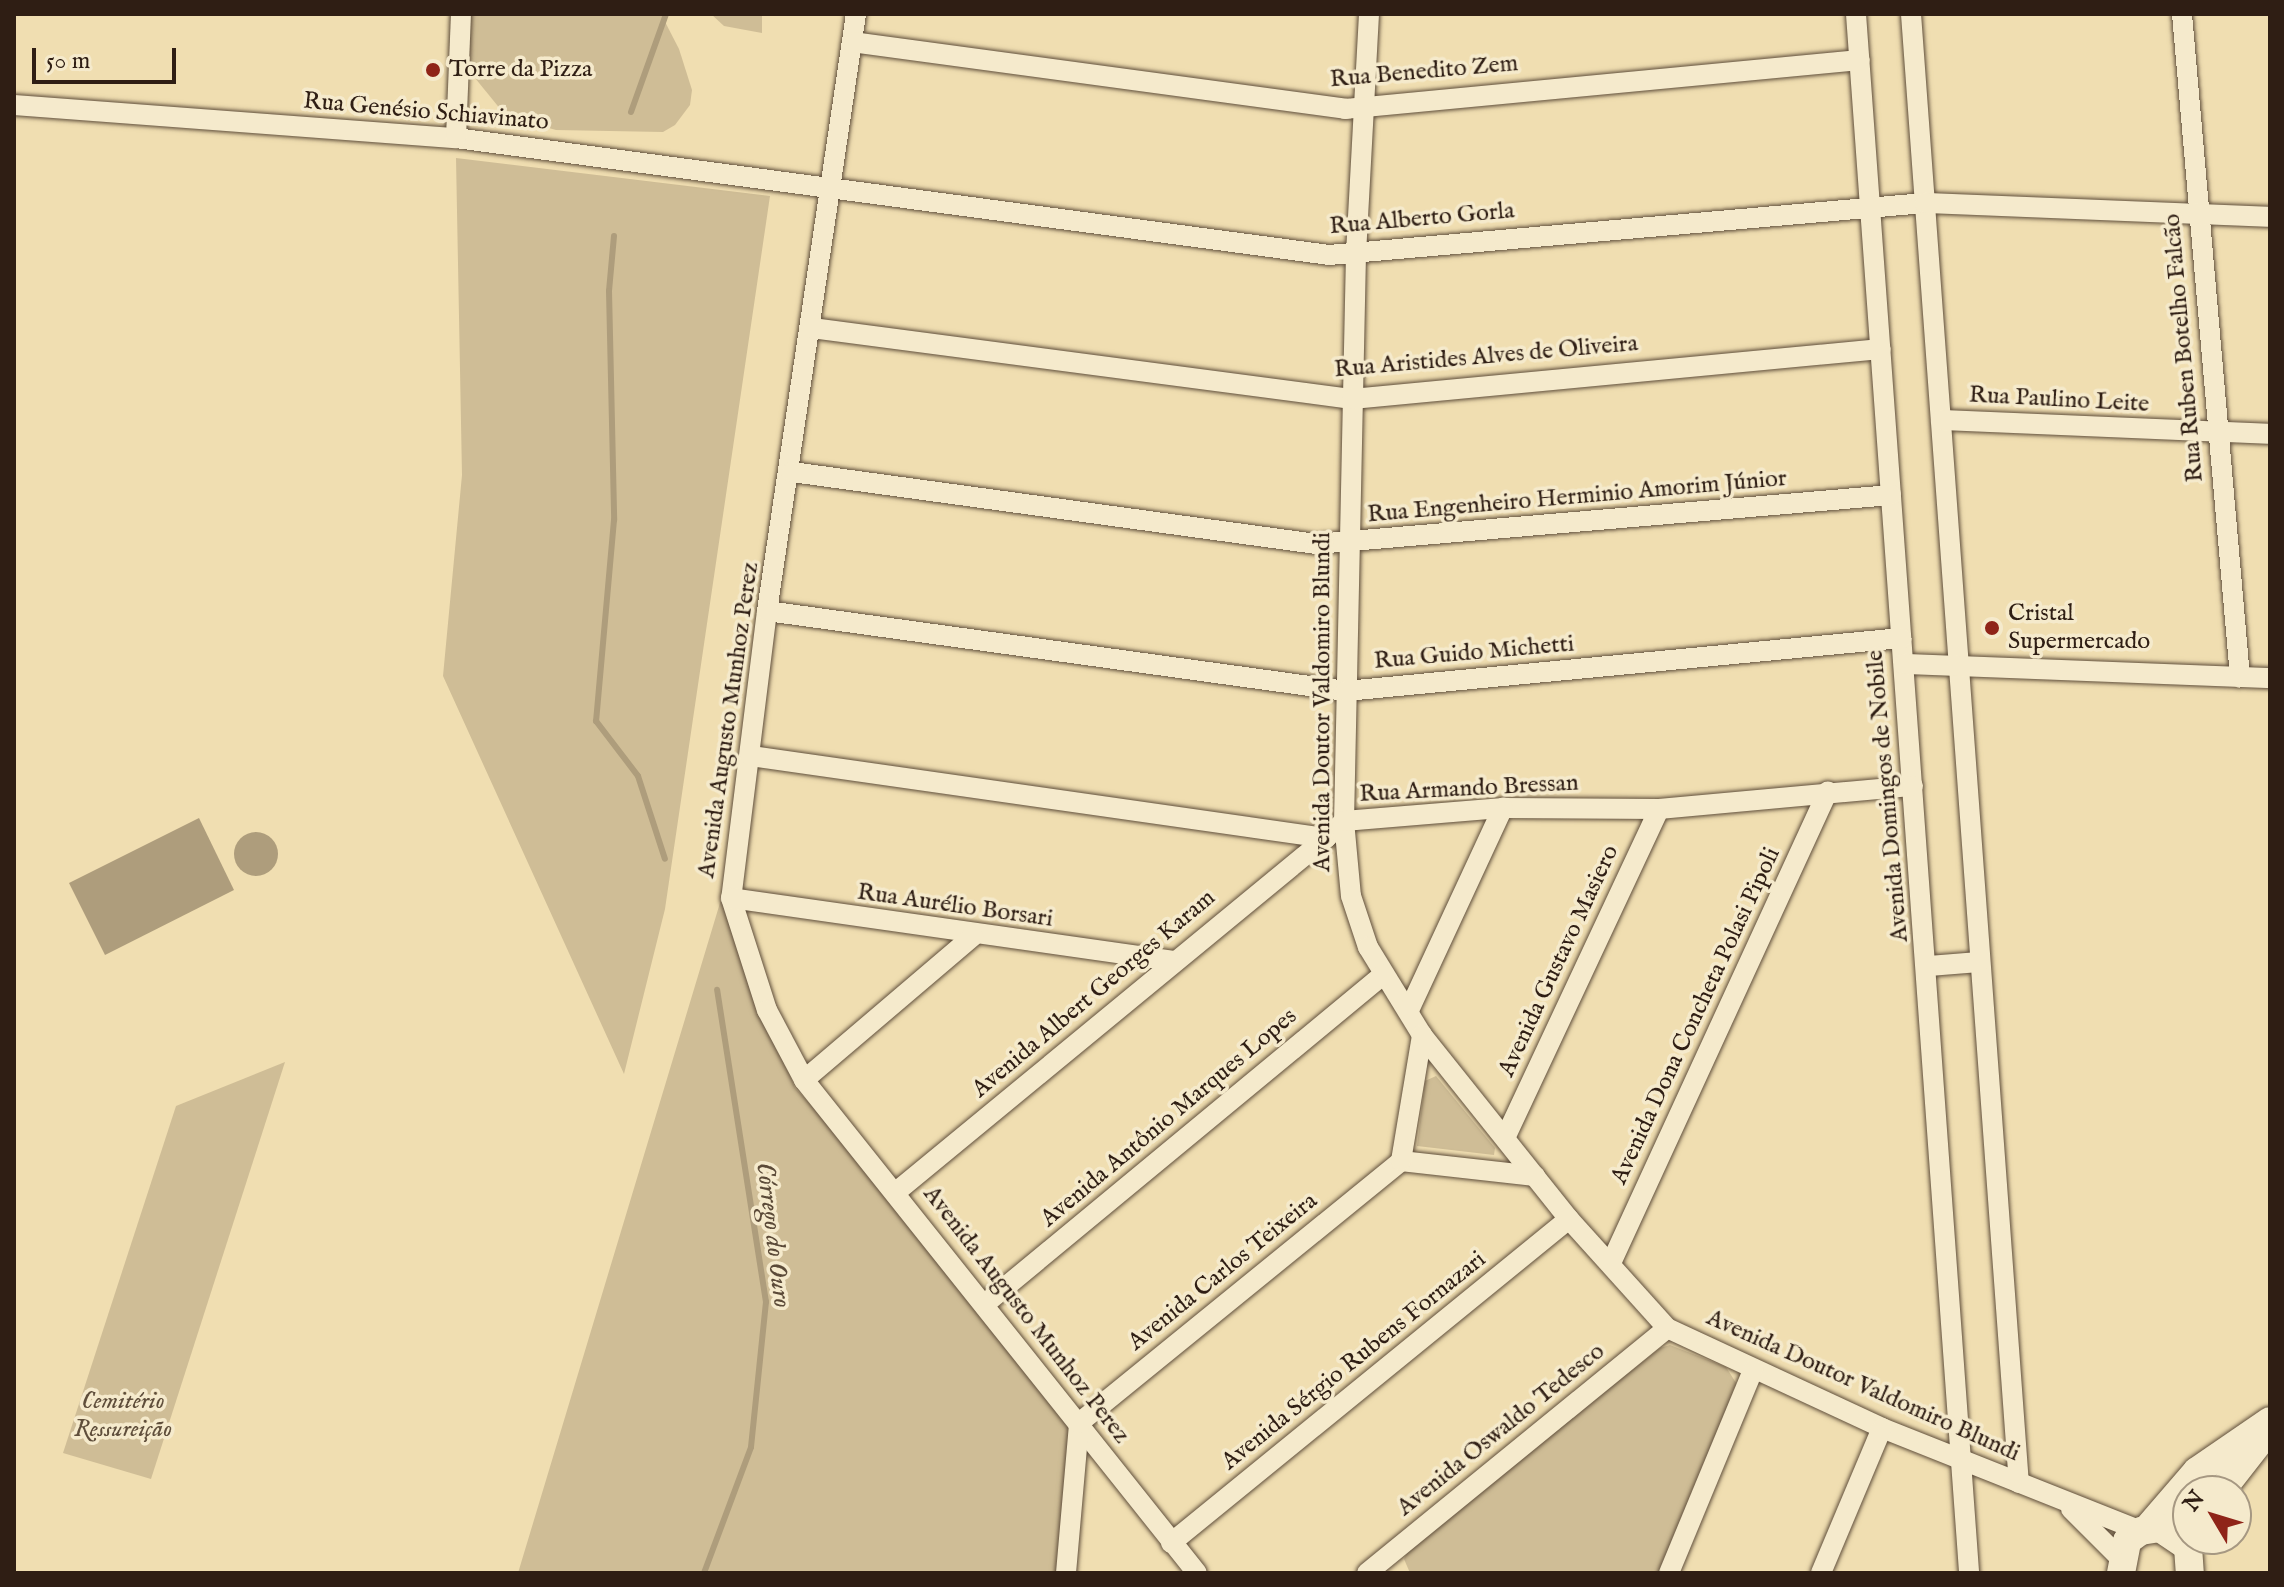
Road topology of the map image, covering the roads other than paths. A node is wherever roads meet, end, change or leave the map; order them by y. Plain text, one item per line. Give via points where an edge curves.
1 (461, 14) edge
2 (856, 14) edge
3 (1369, 14) edge
4 (1856, 14) edge
5 (1911, 14) edge
6 (2182, 14) edge
7 (852, 42) junction
8 (1860, 60) junction
9 (14, 105) edge
10 (1364, 107) junction
11 (456, 138) junction
12 (830, 188) junction
13 (1925, 203) junction
14 (1873, 206) junction
15 (2198, 214) junction
16 (2270, 217) edge
17 (1356, 254) junction
18 (812, 328) junction
19 (1881, 349) junction
20 (1352, 399) junction
21 (1941, 420) junction
22 (2216, 433) junction
23 (2270, 434) edge
24 (792, 472) junction
25 (1891, 495) junction
26 (1348, 544) junction
27 (767, 611) junction
28 (1901, 638) junction
29 (1957, 662) junction
30 (1904, 664) junction
31 (2240, 677) junction
32 (2270, 678) edge
33 (1346, 691) junction
34 (751, 756) junction
35 (1913, 786) junction
36 (1828, 791) junction
37 (1503, 808) junction
38 (1659, 809) junction
39 (1344, 821) junction
40 (1326, 838) junction
41 (731, 898) junction
42 (973, 936) junction
43 (1173, 961) junction
44 (1979, 962) junction
45 (1929, 966) junction
46 (1384, 974) junction
47 (1410, 1008) junction
48 (1422, 1035) junction
49 (804, 1080) junction
50 (1506, 1136) junction
51 (1401, 1161) junction
52 (1535, 1176) junction
53 (896, 1192) junction
54 (1569, 1219) junction
55 (1611, 1263) junction
56 (986, 1303) junction
57 (1667, 1328) junction
58 (1753, 1370) junction
59 (2270, 1421) edge
60 (1079, 1423) junction
61 (1882, 1428) junction
62 (2270, 1428) edge
63 (1964, 1460) junction
64 (2233, 1475) edge
65 (2019, 1483) junction
66 (2066, 1503) junction
67 (2145, 1530) junction
68 (1171, 1543) junction
69 (2193, 1557) edge
70 (1391, 1566) edge
71 (2117, 1566) edge
72 (1066, 1573) edge
73 (1197, 1573) edge
74 (1367, 1573) edge
75 (1669, 1573) edge
76 (1821, 1573) edge
77 (1969, 1573) edge

1 - 11 street
2 - 7 street, Avenida Augusto Munhoz Perez
3 - 10 street, Avenida Doutor Valdomiro Blundi
4 - 8 street, Avenida Domingos de Nobile
5 - 13 street
6 - 15 street, Rua Ruben Botelho Falcão
7 - 10 street, Rua Benedito Zem via 1302,106
7 - 12 street, Avenida Augusto Munhoz Perez
8 - 10 street, Rua Benedito Zem
8 - 14 street, Avenida Domingos de Nobile
9 - 11 street, Rua Genésio Schiavinato
10 - 17 street, Avenida Doutor Valdomiro Blundi
11 - 12 street, Rua Genésio Schiavinato
12 - 17 street, Rua Alberto Gorla via 1292,251
12 - 18 street, Avenida Augusto Munhoz Perez
13 - 14 street, Rua Alberto Gorla
13 - 15 street, Rua Alberto Gorla
13 - 21 street
14 - 17 street, Rua Alberto Gorla
14 - 19 street, Avenida Domingos de Nobile
15 - 16 street, Rua Alberto Gorla
15 - 22 street, Rua Ruben Botelho Falcão
17 - 20 street, Avenida Doutor Valdomiro Blundi
18 - 20 street, Rua Aristides Alves de Oliveira
18 - 24 street, Avenida Augusto Munhoz Perez
19 - 20 street, Rua Aristides Alves de Oliveira
19 - 25 street, Avenida Domingos de Nobile
20 - 26 street, Avenida Doutor Valdomiro Blundi
21 - 22 street, Rua Paulino Leite
21 - 29 street
22 - 23 street, Rua Paulino Leite
22 - 31 street, Rua Ruben Botelho Falcão
24 - 26 street, Rua Engenheiro Herminio Amorim Júnior via 1265,540
24 - 27 street, Avenida Augusto Munhoz Perez
25 - 26 street, Rua Engenheiro Herminio Amorim Júnior
25 - 28 street, Avenida Domingos de Nobile
26 - 33 street, Avenida Doutor Valdomiro Blundi
27 - 33 street, Rua Guido Michetti
27 - 34 street, Avenida Augusto Munhoz Perez
28 - 30 street, Avenida Domingos de Nobile
28 - 33 street, Rua Guido Michetti
29 - 30 street
29 - 31 street
29 - 44 street
30 - 35 street, Avenida Domingos de Nobile
31 - 32 street
33 - 39 street, Avenida Doutor Valdomiro Blundi
34 - 40 street
34 - 41 street, Avenida Augusto Munhoz Perez
35 - 36 street, Rua Armando Bressan
35 - 45 street, Avenida Domingos de Nobile
36 - 38 street, Rua Armando Bressan
36 - 55 street, Avenida Dona Concheta Polasi Pipoli
37 - 38 street, Rua Armando Bressan
37 - 39 street, Rua Armando Bressan
37 - 47 street
38 - 50 street, Avenida Gustavo Masiero
39 - 40 street, Rua Armando Bressan
39 - 46 street, Avenida Doutor Valdomiro Blundi via 1346,868 1358,924
40 - 43 street, Avenida Albert Georges Karam
41 - 42 street, Rua Aurélio Borsari
41 - 49 street, Avenida Augusto Munhoz Perez via 767,1010
42 - 43 street, Rua Aurélio Borsari
42 - 49 street
43 - 53 street, Avenida Albert Georges Karam
44 - 45 street
44 - 65 street
45 - 63 street, Avenida Domingos de Nobile
46 - 47 street, Avenida Doutor Valdomiro Blundi
46 - 56 street, Avenida Antônio Marques Lopes
47 - 48 street, Avenida Doutor Valdomiro Blundi
48 - 50 street, Avenida Doutor Valdomiro Blundi
48 - 51 street
49 - 53 street, Avenida Augusto Munhoz Perez
50 - 52 street, Avenida Doutor Valdomiro Blundi
51 - 52 street
51 - 60 street, Avenida Carlos Teixeira
52 - 54 street, Avenida Doutor Valdomiro Blundi
53 - 56 street, Avenida Augusto Munhoz Perez
54 - 55 street, Avenida Doutor Valdomiro Blundi
54 - 68 street, Avenida Sérgio Rubens Fornazari
55 - 57 street, Avenida Doutor Valdomiro Blundi
56 - 60 street, Avenida Augusto Munhoz Perez
57 - 58 street, Avenida Doutor Valdomiro Blundi
57 - 70 street, Avenida Oswaldo Tedesco
58 - 61 street, Avenida Doutor Valdomiro Blundi
58 - 75 street
59 - 67 street via 2197,1471
60 - 68 street, Avenida Augusto Munhoz Perez
60 - 72 street
61 - 63 street, Avenida Doutor Valdomiro Blundi
61 - 76 street
62 - 64 street
63 - 65 street, Avenida Doutor Valdomiro Blundi
63 - 77 street, Avenida Domingos de Nobile
65 - 66 street, Avenida Doutor Valdomiro Blundi
66 - 67 street, Avenida Doutor Valdomiro Blundi
66 - 71 street, Avenida Doutor Valdomiro Blundi
67 - 69 street via 2181,1538
67 - 71 street via 2127,1541
68 - 73 street, Avenida Augusto Munhoz Perez
70 - 74 street, Avenida Oswaldo Tedesco

